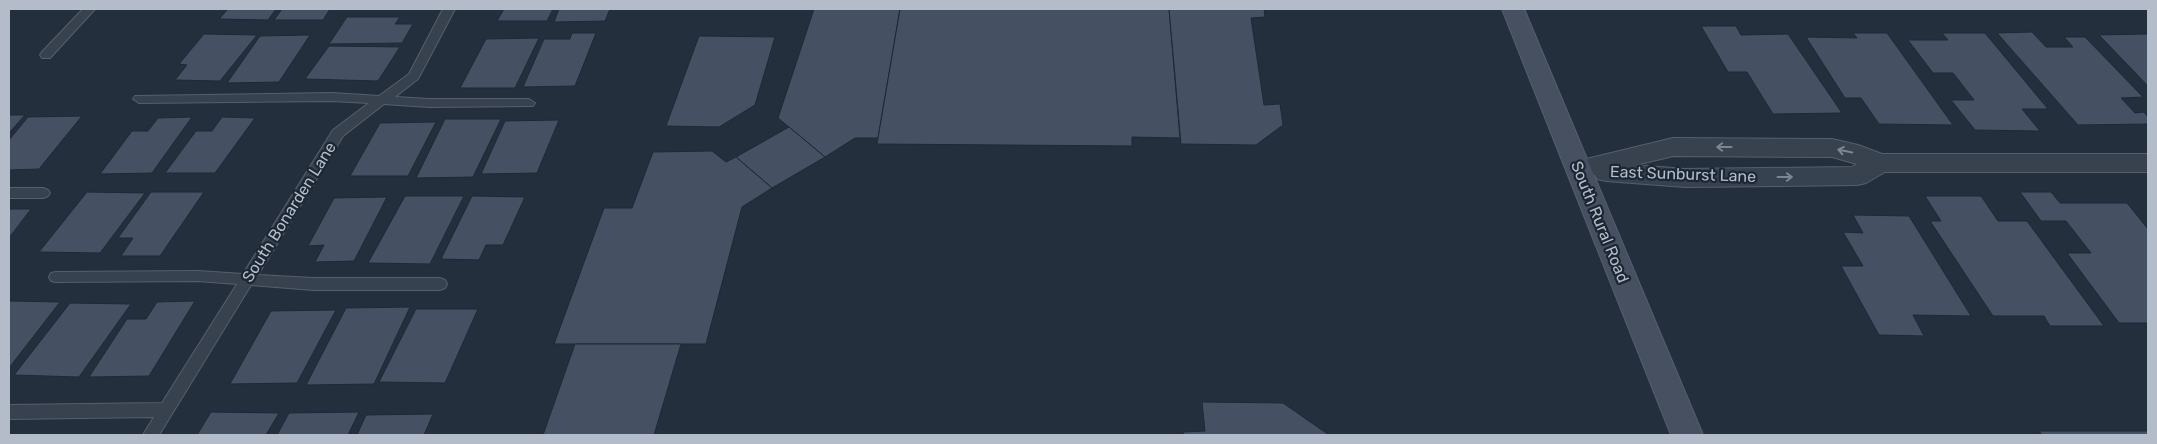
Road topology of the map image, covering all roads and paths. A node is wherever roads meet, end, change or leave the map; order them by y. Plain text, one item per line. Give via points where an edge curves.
1 (88, 9) edge
2 (449, 9) edge
3 (1514, 9) edge
4 (46, 55) dead end
5 (139, 99) dead end
6 (384, 99) junction
7 (529, 103) dead end
8 (2148, 163) edge
9 (1579, 170) junction
10 (9, 193) edge
11 (43, 193) dead end
12 (56, 277) dead end
13 (248, 278) junction
14 (440, 284) dead end
15 (166, 410) junction
16 (9, 412) edge
17 (151, 435) edge
18 (1686, 435) edge

1 - 4 lane
2 - 6 lane, South Bonarden Lane via 414,76
3 - 9 main road, South Rural Road
5 - 6 lane
6 - 7 lane via 429,103
6 - 13 lane, South Bonarden Lane via 338,133
8 - 9 street, East Sunburst Lane via 1880,163 1857,176 1685,178
9 - 18 main road, South Rural Road
10 - 11 lane
12 - 13 lane
13 - 14 lane via 313,284
13 - 15 lane, South Bonarden Lane
15 - 16 lane
15 - 17 lane, South Bonarden Lane

